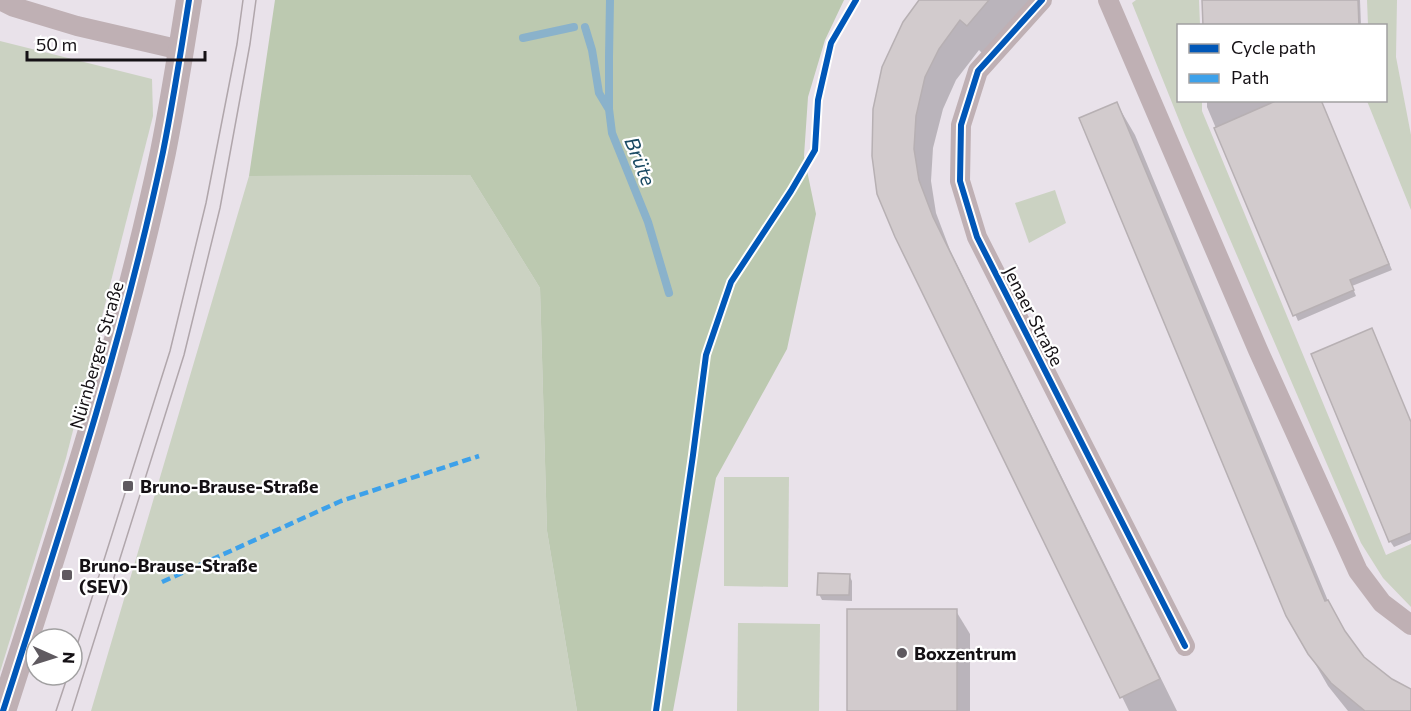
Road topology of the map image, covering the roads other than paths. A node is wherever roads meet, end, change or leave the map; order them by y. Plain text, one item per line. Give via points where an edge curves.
1 (0, 0) edge
2 (189, 0) edge
3 (1042, 0) edge
4 (1109, 0) edge
5 (181, 50) junction
6 (1411, 625) edge
7 (1185, 646) dead end
8 (3, 711) edge

1 - 5 street via 14,8 77,26
2 - 5 street, Nürnberger Straße
3 - 7 street, Jenaer Straße via 978,71 961,125 960,181 977,237
4 - 6 street via 1258,350 1358,571 1382,603
5 - 8 street, Nürnberger Straße via 163,152 121,324 62,530

